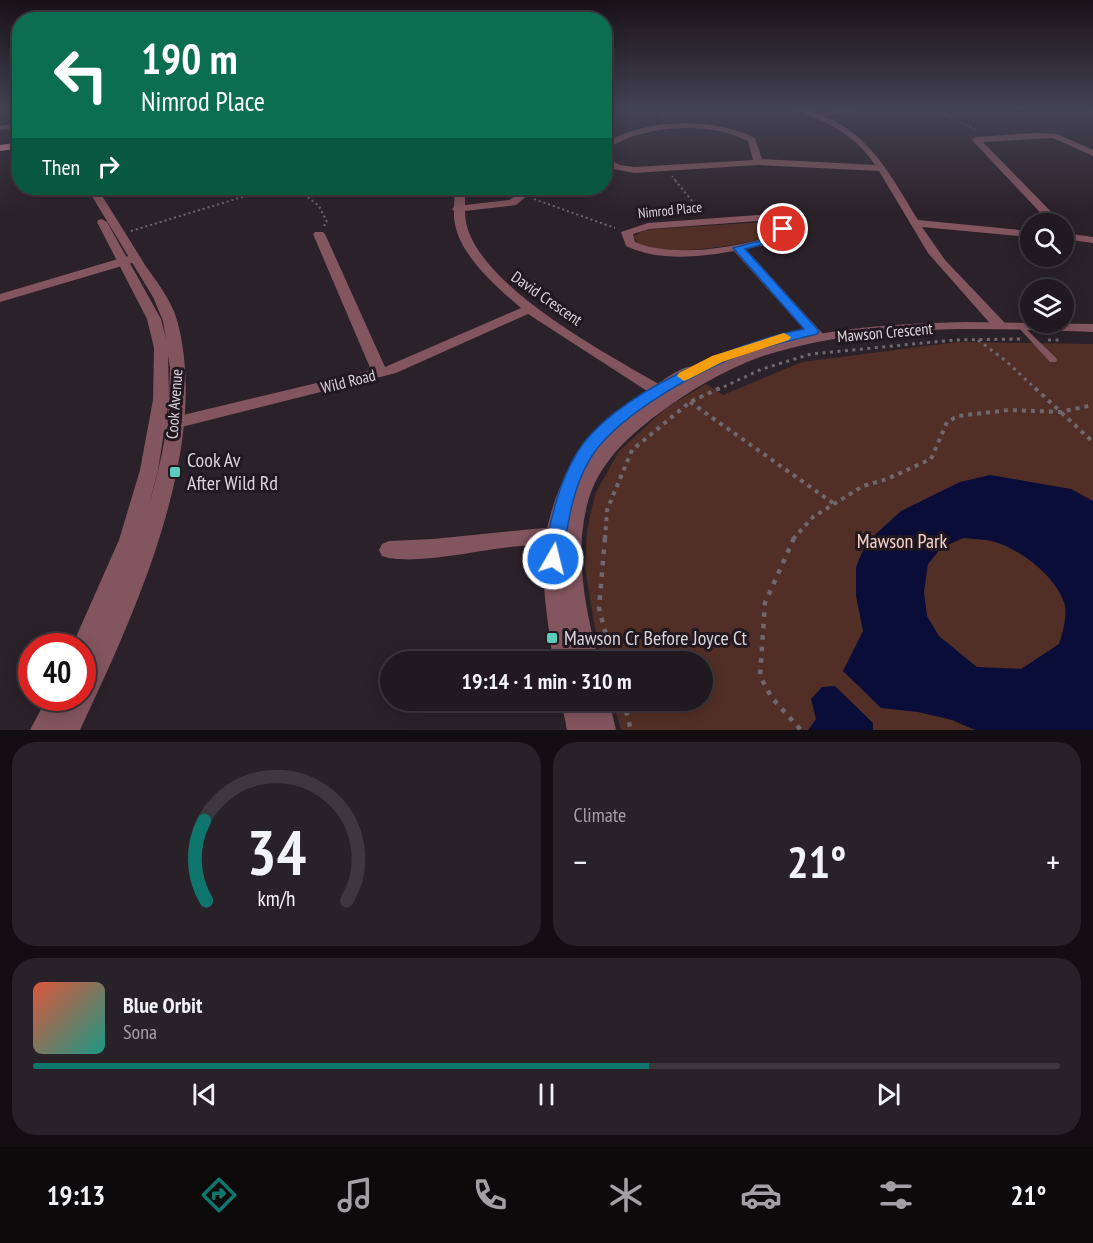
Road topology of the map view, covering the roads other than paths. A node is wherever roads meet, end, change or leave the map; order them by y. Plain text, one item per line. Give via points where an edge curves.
1 (753, 143) edge
2 (863, 143) edge
3 (977, 143) edge
4 (1070, 143) edge
5 (1093, 153) edge
6 (758, 162) junction
7 (612, 166) edge
8 (882, 168) junction
9 (87, 195) edge
10 (96, 195) edge
11 (459, 195) edge
12 (518, 195) edge
13 (457, 208) junction
14 (1047, 213) edge
15 (915, 223) junction
16 (1020, 233) edge
17 (318, 234) road end
18 (1074, 236) edge
19 (1093, 240) edge
20 (738, 248) junction
21 (129, 260) junction
22 (0, 298) edge
23 (529, 309) junction
24 (1074, 321) edge
25 (997, 322) junction
26 (1093, 322) edge
27 (1020, 323) edge
28 (1074, 327) edge
29 (1093, 328) edge
30 (1029, 333) edge
31 (816, 335) junction
32 (1053, 360) dead end
33 (380, 373) junction
34 (664, 394) junction
35 (176, 423) junction
36 (158, 427) junction
37 (564, 537) junction
38 (389, 550) dead end
39 (89, 633) edge
40 (564, 651) edge
41 (585, 651) edge
42 (53, 711) edge
43 (576, 711) edge
44 (599, 711) edge
45 (43, 730) edge
46 (67, 730) edge
47 (580, 730) edge
48 (603, 730) edge

1 - 6 street
2 - 8 street
3 - 14 street
4 - 5 street
6 - 7 street via 625,169
6 - 8 street
8 - 15 street
9 - 21 street, Cook Avenue
10 - 21 street, Cook Avenue
11 - 13 street, David Crescent
12 - 13 street via 512,203
13 - 23 street, David Crescent via 459,224 481,264 499,286
15 - 16 street
15 - 25 street via 943,264
17 - 33 street
18 - 19 street
20 - 20 street, Nimrod Place via 777,239 782,236 782,225 758,218 648,226 627,232 627,241 638,249 660,254
20 - 31 street
21 - 22 street
21 - 35 street, Cook Avenue via 170,319 178,370
21 - 36 street, Cook Avenue via 158,333 162,373
23 - 33 street, Wild Road
23 - 34 street, David Crescent
24 - 26 street
25 - 27 street, Mawson Crescent
25 - 31 street, Mawson Crescent via 870,325
28 - 29 street, Mawson Crescent
30 - 32 lane
31 - 34 street, Mawson Crescent via 787,336 717,359
33 - 35 street, Wild Road
34 - 37 street, Mawson Crescent via 620,417 585,454 565,497
35 - 36 street, Wild Road
35 - 46 street, Cook Avenue via 166,474 135,577
36 - 39 street, Cook Avenue via 129,540
37 - 38 street via 528,537 421,551
37 - 40 street, Mawson Crescent via 553,559
37 - 41 street, Mawson Crescent
42 - 45 street
43 - 47 street
44 - 48 street

